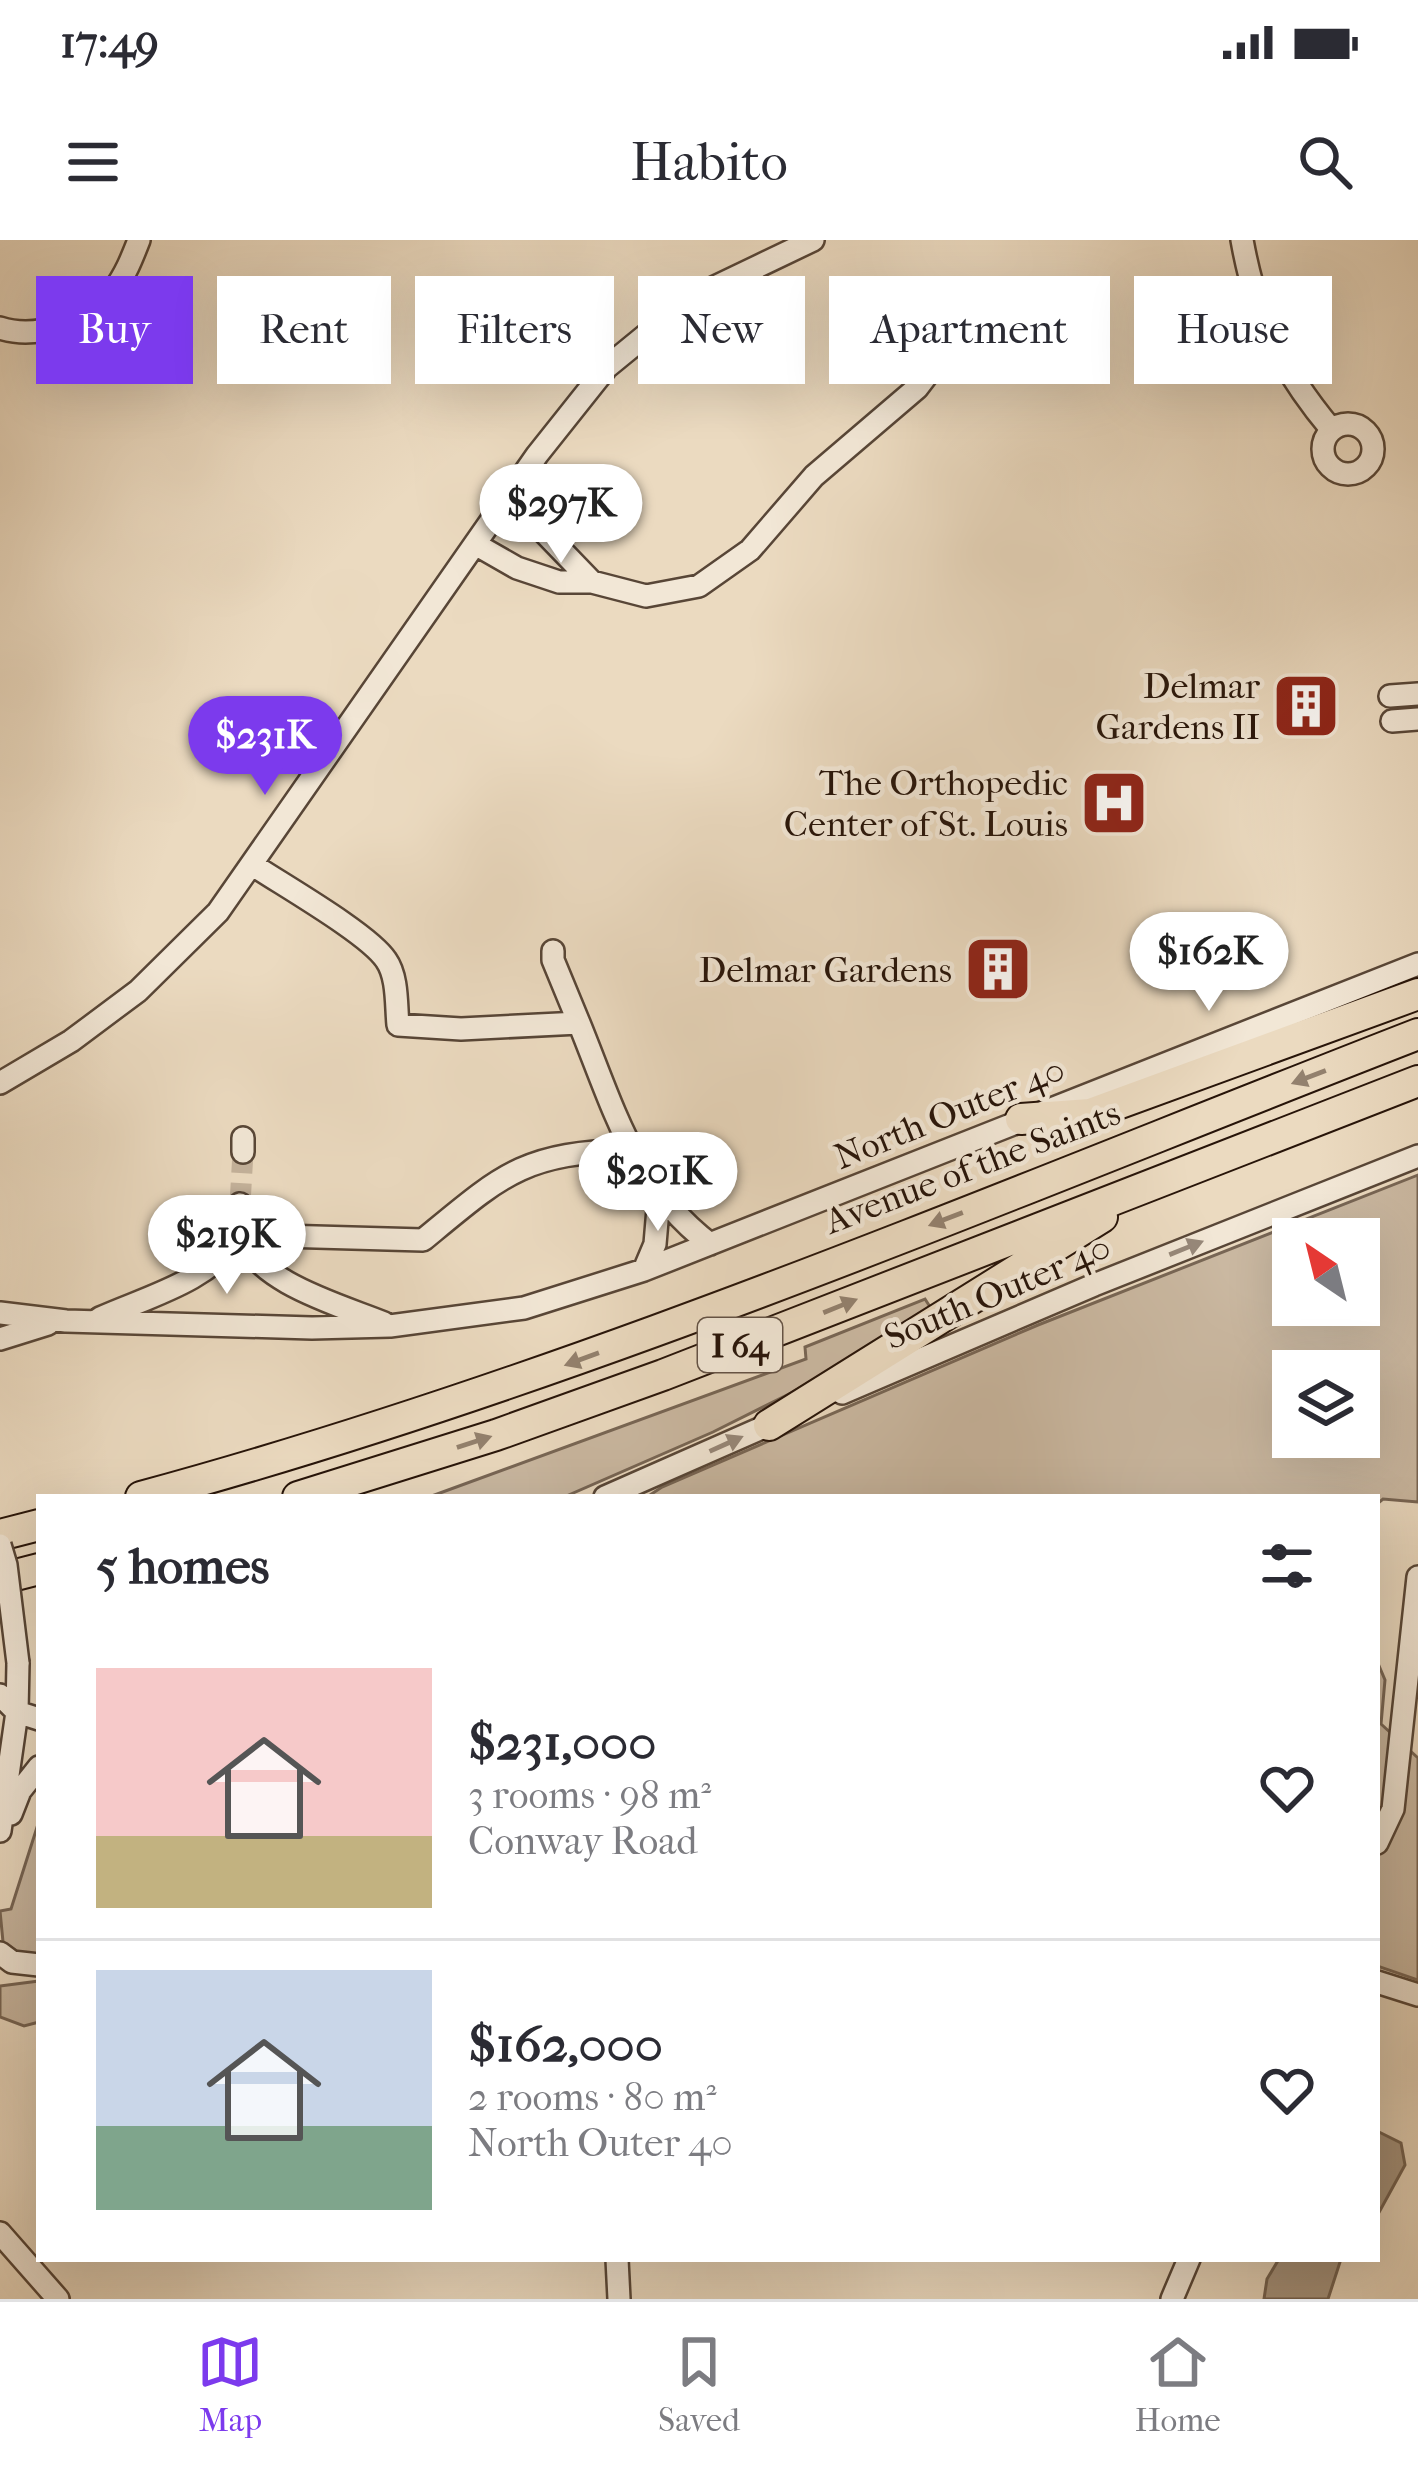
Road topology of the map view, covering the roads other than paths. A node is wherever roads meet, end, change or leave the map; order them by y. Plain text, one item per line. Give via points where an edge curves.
1 (139, 240) edge
2 (813, 240) edge
3 (1242, 240) edge
4 (0, 328) edge
5 (920, 384) edge
6 (1331, 429) dead end
7 (508, 495) junction
8 (542, 530) junction
9 (475, 544) junction
10 (517, 568) junction
11 (592, 582) junction
12 (1418, 694) edge
13 (1390, 696) dead end
14 (1418, 719) edge
15 (1392, 721) dead end
16 (254, 865) junction
17 (554, 951) dead end
18 (1418, 964) edge
19 (1418, 994) edge
20 (580, 1023) junction
21 (1418, 1034) edge
22 (1418, 1081) edge
23 (0, 1083) edge
24 (1022, 1119) junction
25 (630, 1150) junction
26 (1418, 1156) edge
27 (1153, 1184) junction
28 (659, 1197) junction
29 (240, 1204) tunnel mouth
30 (242, 1234) junction
31 (710, 1244) junction
32 (644, 1270) junction
33 (0, 1313) edge
34 (96, 1320) junction
35 (66, 1321) junction
36 (390, 1326) junction
37 (0, 1340) edge
38 (769, 1425) junction
39 (151, 1494) edge
40 (308, 1494) edge
41 (612, 1494) edge
42 (36, 1526) edge
43 (0, 1535) edge
44 (0, 1545) edge
45 (36, 1570) edge
46 (1418, 1577) edge
47 (0, 1580) edge
48 (0, 1695) edge
49 (28, 1716) edge
50 (36, 1771) edge
51 (0, 1831) edge
52 (1380, 1837) edge
53 (0, 1842) edge
54 (0, 1953) edge
55 (36, 1966) edge
56 (36, 1967) edge
57 (0, 1978) edge
58 (1380, 1983) edge
59 (1418, 1995) edge
60 (0, 2233) edge
61 (33, 2257) edge
62 (617, 2262) edge
63 (1188, 2262) edge
64 (58, 2299) edge
65 (619, 2299) edge
66 (1172, 2299) edge

1 - 4 street via 112,294 92,310 29,332
2 - 7 street via 715,287 607,367
3 - 6 street via 1266,333
5 - 11 street via 814,476 750,550 699,586 646,596
7 - 8 street
7 - 9 street
8 - 10 street via 541,544
8 - 11 street
9 - 10 street
9 - 16 street
10 - 11 street via 559,582
12 - 13 street
14 - 15 street
16 - 20 street via 387,961 398,1025
16 - 23 street via 138,991
17 - 20 street
18 - 24 street, North Outer 40
19 - 24 highway via 1090,1114
20 - 25 street
21 -> 39 highway, Avenue of the Saints / I 64 via 595,1354
22 - 27 highway, I 64
24 - 31 street, North Outer 40
25 - 28 street
25 - 30 street via 522,1166 423,1240
38 -> 26 street, South Outer 40
27 - 38 highway
40 -> 27 highway, I 64 via 627,1388
28 - 31 street
28 - 32 street
29 - 30 street
30 - 34 street via 226,1256 176,1288
30 - 36 street via 289,1284
31 - 32 street, North Outer 40
32 - 36 street, North Outer 40 via 524,1308
33 - 35 street, North Outer 40
34 - 35 street, North Outer 40
34 - 36 street, North Outer 40
35 - 37 street
41 -> 38 street, South Outer 40
42 - 43 highway
44 - 49 street, bridge
45 - 47 highway
46 - 52 street via 1393,1809
48 - 49 street
49 - 51 street
50 - 53 street
54 - 55 street
56 - 57 street
58 - 59 street
60 - 61 street
61 - 64 street
62 - 65 street
63 - 66 street

